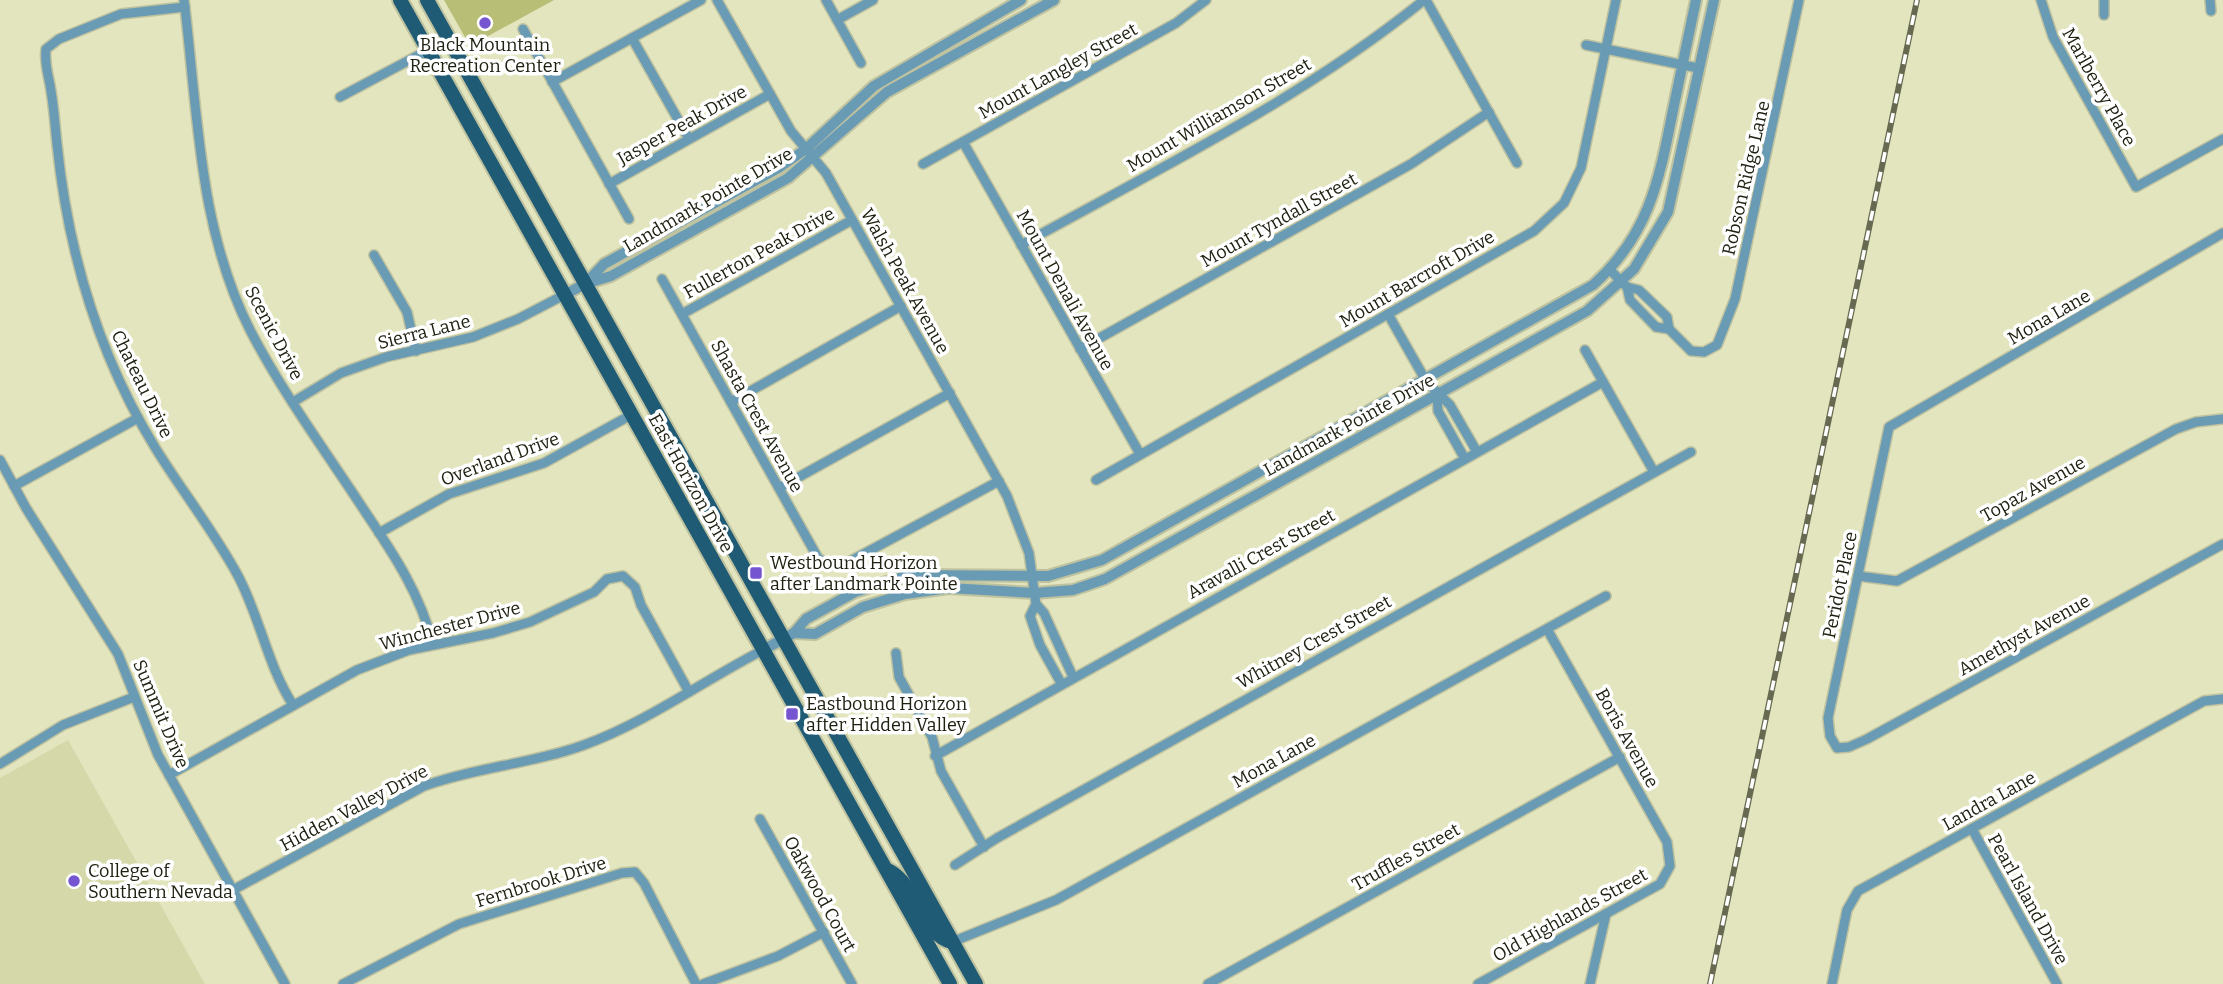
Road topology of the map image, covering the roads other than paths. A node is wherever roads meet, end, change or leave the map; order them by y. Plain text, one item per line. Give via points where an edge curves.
1 (400, 0) edge
2 (427, 0) edge
3 (701, 0) edge
4 (717, 0) edge
5 (826, 0) edge
6 (873, 0) edge
7 (1021, 0) edge
8 (1054, 0) edge
9 (1206, 0) edge
10 (1425, 0) edge
11 (1616, 0) edge
12 (1696, 0) edge
13 (1714, 0) edge
14 (1799, 0) edge
15 (2041, 0) edge
16 (2104, 0) edge
17 (2210, 0) edge
18 (184, 3) edge
19 (2211, 11) dead end
20 (2104, 15) dead end
21 (837, 20) junction
22 (523, 29) dead end
23 (632, 38) junction
24 (449, 39) junction
25 (1586, 45) dead end
26 (427, 48) junction
27 (1604, 49) junction
28 (861, 63) dead end
29 (1682, 65) junction
30 (1698, 68) junction
31 (552, 82) junction
32 (770, 94) junction
33 (340, 97) dead end
34 (1489, 113) junction
35 (689, 139) junction
36 (2223, 139) edge
37 (963, 142) junction
38 (806, 149) junction
39 (814, 157) junction
40 (1517, 163) dead end
41 (923, 164) dead end
42 (609, 184) junction
43 (629, 219) dead end
44 (852, 220) junction
45 (2223, 233) edge
46 (1021, 245) junction
47 (374, 255) dead end
48 (1610, 270) junction
49 (662, 279) dead end
50 (584, 284) junction
51 (1624, 285) junction
52 (564, 295) junction
53 (901, 306) junction
54 (682, 314) junction
55 (1388, 314) junction
56 (1669, 329) junction
57 (1080, 349) junction
58 (1586, 349) dead end
59 (416, 351) junction
60 (1426, 381) junction
61 (1604, 382) junction
62 (950, 393) junction
63 (1437, 395) junction
64 (293, 402) junction
65 (731, 402) junction
66 (631, 415) junction
67 (138, 418) junction
68 (2223, 419) edge
69 (1889, 427) joint
70 (1477, 452) junction
71 (1691, 452) dead end
72 (1140, 454) junction
73 (0, 460) edge
74 (1465, 460) junction
75 (1654, 472) junction
76 (1096, 480) dead end
77 (999, 481) junction
78 (14, 486) junction
79 (779, 488) junction
80 (379, 533) junction
81 (2223, 544) edge
82 (1858, 576) junction
83 (1033, 577) junction
84 (1606, 596) dead end
85 (1035, 598) junction
86 (1547, 629) junction
87 (788, 636) junction
88 (433, 644) junction
89 (762, 650) junction
90 (896, 653) dead end
91 (1073, 677) junction
92 (1061, 684) junction
93 (689, 692) junction
94 (134, 697) junction
95 (2223, 699) edge
96 (292, 705) junction
97 (1837, 748) joint
98 (0, 751) edge
99 (935, 756) junction
100 (1620, 757) junction
101 (3, 762) edge
102 (169, 775) junction
103 (760, 819) dead end
104 (1972, 829) junction
105 (984, 848) junction
106 (955, 865) dead end
107 (1670, 866) joint
108 (885, 869) junction
109 (233, 890) junction
110 (1606, 914) junction
111 (824, 932) junction
112 (952, 942) junction
113 (285, 984) edge
114 (343, 984) edge
115 (696, 984) edge
116 (703, 984) edge
117 (852, 984) edge
118 (950, 984) edge
119 (976, 984) edge
120 (1208, 984) edge
121 (1478, 984) edge
122 (1590, 984) edge
123 (1832, 984) edge
124 (2057, 984) edge

1 - 26 main road, East Horizon Drive
2 - 24 main road, East Horizon Drive
3 - 23 street
4 - 32 street, Walsh Peak Avenue
5 - 21 street
6 - 21 street
7 - 38 street, Landmark Pointe Drive via 874,86
8 - 39 street, Landmark Pointe Drive via 887,92
9 - 37 street, Mount Langley Street via 1176,23
10 - 34 street
10 - 46 street, Mount Williamson Street via 1375,40 1290,95
11 - 27 street, Mount Barcroft Drive
12 - 29 street, Landmark Pointe Drive
13 - 30 street, Landmark Pointe Drive
14 - 56 street, Robson Ridge Lane via 1735,299 1717,345 1704,352 1691,351
15 - 36 street, Marlberry Place via 2053,37 2136,187
16 - 20 street
17 - 19 street
18 - 64 street, Scenic Drive via 202,170 217,243 250,330
18 - 67 street, Chateau Drive via 121,15 59,39 46,49 44,65 76,263 108,356
21 - 28 street
22 - 31 street
23 - 31 street
23 - 35 street
24 - 26 street
24 - 50 main road, East Horizon Drive
25 - 27 street
26 - 33 street
26 - 52 main road, East Horizon Drive
27 - 29 street
27 - 55 street, Mount Barcroft Drive via 1581,168 1564,203 1534,231
29 - 30 street
29 - 48 street, Landmark Pointe Drive via 1660,179 1636,235
30 - 51 street, Landmark Pointe Drive via 1668,212
31 - 42 street
32 - 35 street, Jasper Peak Drive
32 - 38 street, Walsh Peak Avenue
34 - 40 street
34 - 57 street, Mount Tyndall Street via 1410,164
35 - 42 street, Jasper Peak Drive
37 - 41 street, Mount Langley Street
37 - 46 street, Mount Denali Avenue
38 - 39 street, Walsh Peak Avenue
38 - 50 street, Landmark Pointe Drive via 604,264
39 - 44 street, Walsh Peak Avenue
39 - 50 street, Landmark Pointe Drive via 788,178 622,270
42 - 43 street
44 - 53 street, Walsh Peak Avenue
44 - 54 street, Fullerton Peak Drive
45 - 69 street, Mona Lane
46 - 57 street, Mount Denali Avenue
47 - 59 street via 407,312
48 - 51 street
48 - 60 street, Landmark Pointe Drive via 1577,296
49 - 54 street, Shasta Crest Avenue
50 - 52 street, Landmark Pointe Drive
50 - 87 main road, East Horizon Drive
51 - 56 street via 1630,300 1656,327
51 - 56 street via 1639,290 1658,308 1667,317
51 - 63 street, Landmark Pointe Drive via 1587,311
52 - 59 street, Sierra Lane via 473,337
52 - 66 main road, East Horizon Drive
53 - 62 street, Walsh Peak Avenue
53 - 65 street
54 - 65 street, Shasta Crest Avenue
55 - 60 street
55 - 72 street, Mount Barcroft Drive
57 - 72 street, Mount Denali Avenue
58 - 61 street
59 - 64 street, Sierra Lane via 341,373
60 - 63 street
60 - 83 street, Landmark Pointe Drive via 1102,560 1067,573
61 - 70 street, Aravalli Crest Street
61 - 75 street
62 - 77 street, Walsh Peak Avenue
62 - 79 street
63 - 70 street via 1450,405
63 - 74 street via 1438,411
63 - 85 street, Landmark Pointe Drive via 1128,569 1073,590
64 - 80 street, Scenic Drive
65 - 79 street, Shasta Crest Avenue
66 - 80 street, Overland Drive via 556,457 449,494
66 - 89 main road, East Horizon Drive
67 - 78 street
67 - 96 street, Chateau Drive via 240,580
68 - 82 street, Topaz Avenue via 2176,429 1897,581
69 - 82 street, Peridot Place
70 - 74 street, Aravalli Crest Street
71 - 75 street, Whitney Crest Street
72 - 76 street, Mount Barcroft Drive
73 - 78 street, Summit Drive
74 - 91 street, Aravalli Crest Street
75 - 105 street, Whitney Crest Street
77 - 79 street, Shasta Crest Avenue via 844,565 828,565 818,558
77 - 83 street, Walsh Peak Avenue via 1019,523
78 - 94 street, Summit Drive via 108,635
80 - 88 street, Scenic Drive via 416,593
81 - 97 street, Amethyst Avenue via 1867,739
82 - 97 street, Peridot Place via 1828,718
83 - 85 street, Walsh Peak Avenue
83 - 87 street, Landmark Pointe Drive via 909,575 855,592 806,619
84 - 86 street, Mona Lane
85 - 87 street, Landmark Pointe Drive via 950,588 905,594 863,607 815,634
85 - 91 street
85 - 92 street, Walsh Peak Avenue via 1030,616 1035,633
86 - 100 street, Boris Avenue
86 - 112 street, Mona Lane via 1056,900
87 - 89 street, Landmark Pointe Drive
87 - 112 main road, East Horizon Drive
88 - 93 street, Winchester Drive via 530,622 594,592 607,579 623,576 635,587
88 - 96 street, Winchester Drive via 357,670
89 - 93 street, Hidden Valley Drive
89 - 108 main road, East Horizon Drive
90 - 99 street via 899,677 932,737
91 - 92 street, Aravalli Crest Street
92 - 99 street, Aravalli Crest Street
93 - 109 street, Hidden Valley Drive via 574,748 424,786
94 - 101 street via 70,722
94 - 102 street, Summit Drive
95 - 104 street, Landra Lane via 2204,701
96 - 102 street, Winchester Drive
98 - 101 street
99 - 105 street
100 - 107 street, Boris Avenue via 1667,842
100 - 120 street, Truffles Street
102 - 109 street, Summit Drive
103 - 111 street, Oakwood Court
104 - 123 street, Landra Lane via 1858,891 1847,911
104 - 124 street, Pearl Island Drive
105 - 106 street, Whitney Crest Street
107 - 110 street, Old Highlands Street via 1660,884
108 - 112 main road via 907,885 936,934
108 - 118 main road, East Horizon Drive
109 - 113 street, Summit Drive
110 - 121 street, Old Highlands Street
110 - 122 street
111 - 116 street via 778,956
111 - 117 street, Oakwood Court
112 - 119 main road, East Horizon Drive
114 - 115 street, Fernbrook Drive via 458,924 635,872

